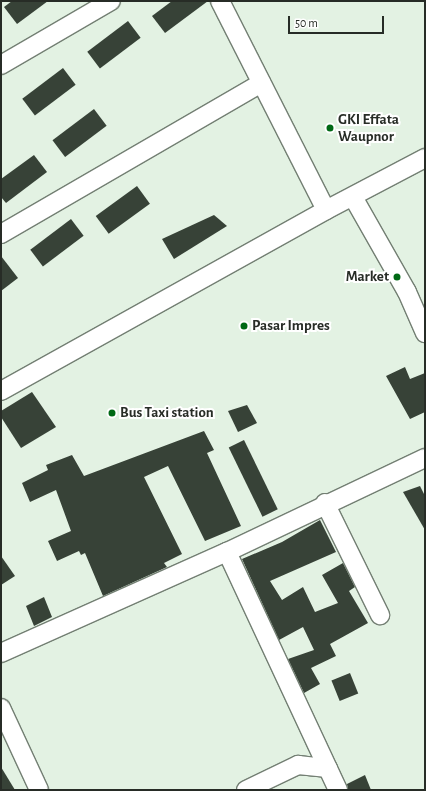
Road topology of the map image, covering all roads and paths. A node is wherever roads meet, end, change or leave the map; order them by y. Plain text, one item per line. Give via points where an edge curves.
1 (111, 1) edge
2 (220, 1) edge
3 (1, 65) edge
4 (261, 83) junction
5 (425, 158) edge
6 (354, 197) junction
7 (326, 210) junction
8 (1, 234) edge
9 (425, 333) edge
10 (1, 391) edge
11 (425, 458) edge
12 (324, 503) junction
13 (227, 552) junction
14 (380, 615) dead end
15 (1, 653) edge
16 (1, 708) edge
17 (314, 740) junction
18 (298, 766) junction
19 (328, 768) junction
20 (39, 790) edge
21 (246, 790) edge
22 (338, 790) edge

1 - 3 street
2 - 4 street
4 - 7 street
4 - 8 street
5 - 6 street
6 - 7 street
6 - 9 street via 407,292
7 - 10 street
11 - 12 street
12 - 13 street
12 - 14 street
13 - 15 street
13 - 17 street
16 - 20 street
17 - 18 street
17 - 19 street
18 - 19 street
18 - 21 street
19 - 22 street

